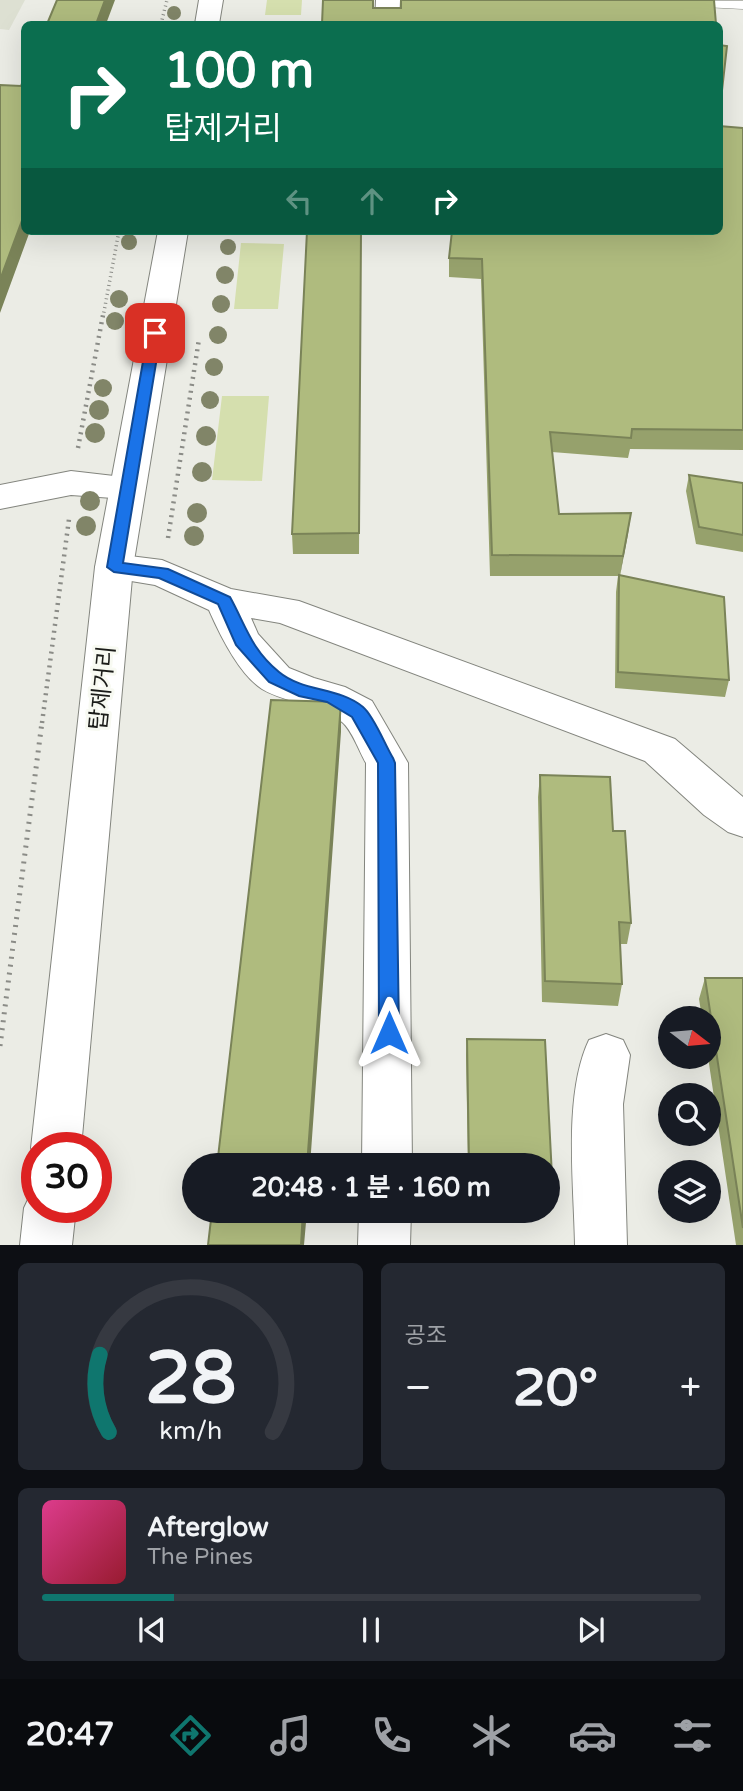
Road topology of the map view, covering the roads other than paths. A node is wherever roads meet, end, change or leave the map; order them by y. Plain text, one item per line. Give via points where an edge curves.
1 (211, 0) edge
2 (388, 0) edge
3 (644, 0) edge
4 (743, 5) edge
5 (208, 21) edge
6 (387, 21) edge
7 (172, 235) edge
8 (127, 487) junction
9 (0, 497) edge
10 (114, 567) junction
11 (224, 601) junction
12 (743, 820) edge
13 (606, 1055) dead end
14 (58, 1132) edge
15 (387, 1153) edge
16 (48, 1223) edge
17 (385, 1223) edge
18 (46, 1245) edge
19 (384, 1245) edge
20 (601, 1245) edge

1 - 5 street
2 - 6 street
3 - 4 lane
7 - 8 street, 탑제거리
8 - 9 street via 71,483
8 - 10 street, 탑제거리
10 - 11 street via 162,573
10 - 14 street, 탑제거리
11 - 12 street via 285,610 660,750
11 - 15 street via 242,641 275,678 331,697 358,712 387,763
13 - 20 street via 598,1104
16 - 18 street
17 - 19 street

